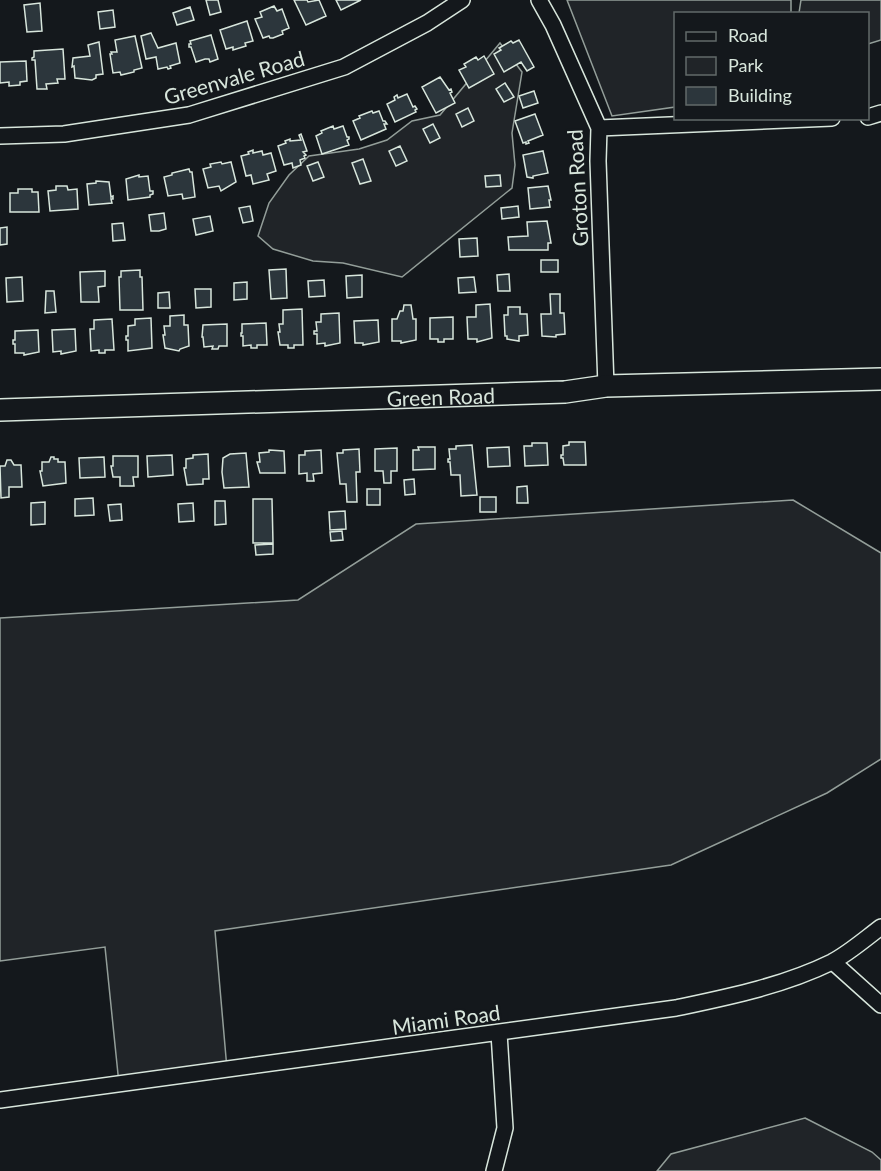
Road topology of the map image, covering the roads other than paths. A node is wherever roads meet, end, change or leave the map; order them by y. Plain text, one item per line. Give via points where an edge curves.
1 (462, 0) edge
2 (539, 0) edge
3 (785, 120) edge
4 (599, 128) junction
5 (0, 136) edge
6 (881, 379) edge
7 (606, 386) junction
8 (0, 410) edge
9 (881, 927) edge
10 (833, 962) junction
11 (881, 1005) edge
12 (500, 1033) junction
13 (0, 1100) edge
14 (494, 1171) edge

1 - 5 street, Greenvale Road via 344,67 189,115 64,134
2 - 4 street, Groton Road
3 - 4 street
4 - 7 street, Groton Road
6 - 7 main road, Green Road
7 - 8 main road, Green Road via 565,392
9 - 10 street, Miami Road
10 - 11 street
10 - 12 street, Miami Road via 785,981 720,999
12 - 13 street, Miami Road
12 - 14 street via 505,1128

